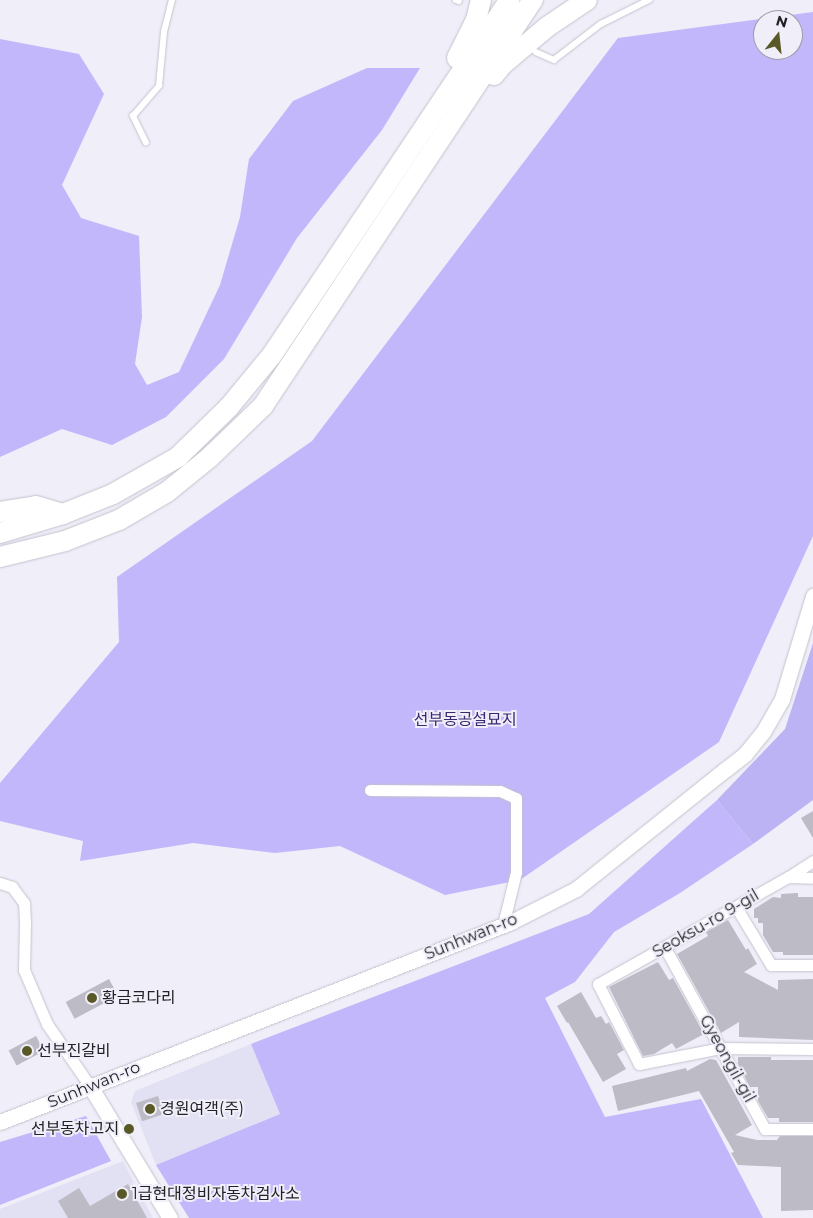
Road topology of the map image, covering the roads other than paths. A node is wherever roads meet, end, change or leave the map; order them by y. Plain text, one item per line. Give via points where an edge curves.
1 (172, 0) edge
2 (481, 0) edge
3 (510, 0) edge
4 (533, 0) edge
5 (587, 0) edge
6 (649, 0) edge
7 (536, 52) dead end
8 (425, 125) junction
9 (146, 143) dead end
10 (425, 163) junction
11 (0, 512) edge
12 (63, 514) junction
13 (0, 533) edge
14 (0, 556) edge
15 (813, 596) edge
16 (370, 790) dead end
17 (813, 861) edge
18 (788, 877) junction
19 (813, 878) edge
20 (0, 883) edge
21 (736, 908) junction
22 (503, 925) junction
23 (665, 948) junction
24 (813, 965) edge
25 (722, 1048) junction
26 (813, 1048) edge
27 (90, 1086) junction
28 (0, 1122) edge
29 (813, 1129) edge
30 (170, 1218) edge

1 - 9 lane via 164,32 159,86 133,116
2 - 8 highway via 476,20
3 - 8 highway
4 - 10 highway
5 - 10 highway via 547,27 503,64
6 - 7 lane via 601,24 554,60
8 - 12 highway via 272,355 229,407 178,457 113,494
10 - 14 highway via 263,406 209,458 167,492 118,520 65,541
11 - 12 highway via 36,506
12 - 13 highway
15 - 22 main road, Sunhwan-ro via 782,699 763,732 745,754 576,889
16 - 22 street via 500,791 516,798 516,872
17 - 18 street, Seoksu-ro 9-gil
18 - 19 street
18 - 21 street, Seoksu-ro 9-gil
20 - 27 street via 12,887 24,903 24,970 47,1024
21 - 23 street, Seoksu-ro 9-gil
21 - 24 street via 772,965
22 - 27 main road, Sunhwan-ro
23 - 25 street, Gyeongil-gil
23 - 25 street, Seoksu-ro 9-gil via 598,984 639,1064
25 - 26 street
25 - 29 street, Gyeongil-gil via 765,1129
27 - 28 main road, Sunhwan-ro
27 - 30 main road

